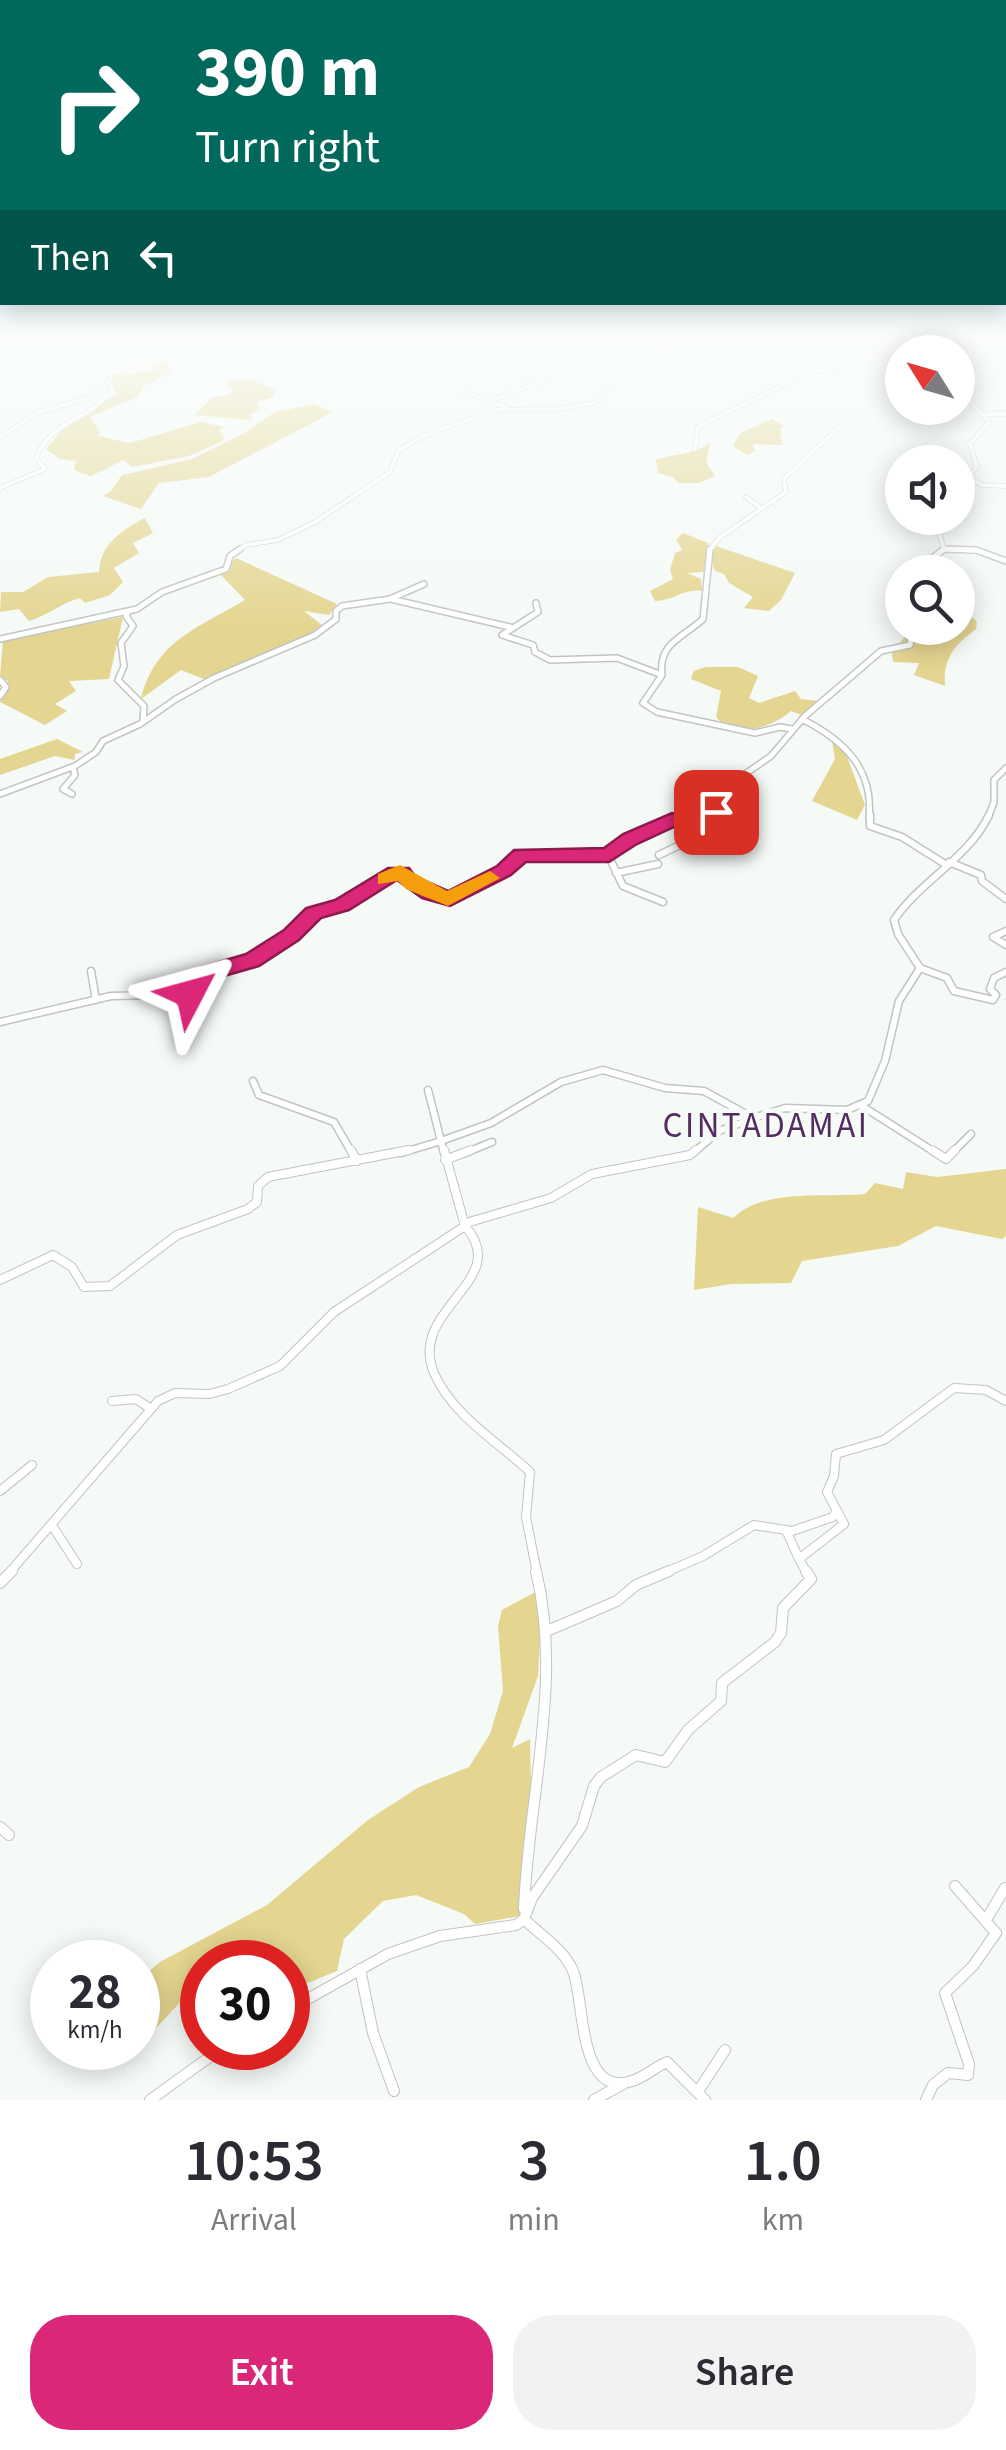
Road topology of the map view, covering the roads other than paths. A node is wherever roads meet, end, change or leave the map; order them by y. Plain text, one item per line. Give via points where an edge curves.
1 (48, 436) edge
2 (428, 436) edge
3 (696, 436) edge
4 (830, 436) edge
5 (695, 448) dead end
6 (975, 480) edge
7 (1006, 486) edge
8 (0, 488) edge
9 (746, 497) dead end
10 (760, 508) junction
11 (940, 535) edge
12 (944, 548) junction
13 (936, 555) edge
14 (1006, 560) edge
15 (424, 584) dead end
16 (390, 599) junction
17 (536, 603) dead end
18 (129, 611) junction
19 (512, 628) junction
20 (0, 639) edge
21 (910, 645) edge
22 (662, 675) junction
23 (0, 680) edge
24 (0, 696) edge
25 (802, 720) junction
26 (143, 722) junction
27 (792, 729) junction
28 (72, 767) junction
29 (1006, 768) edge
30 (0, 794) edge
31 (72, 794) dead end
32 (719, 810) junction
33 (692, 824) junction
34 (704, 835) junction
35 (608, 855) junction
36 (659, 855) dead end
37 (947, 863) junction
38 (658, 864) dead end
39 (616, 873) junction
40 (1006, 899) edge
41 (663, 902) dead end
42 (1006, 932) edge
43 (1006, 945) edge
44 (920, 968) junction
45 (92, 971) dead end
46 (1006, 972) edge
47 (96, 1000) junction
48 (0, 1022) edge
49 (253, 1080) dead end
50 (428, 1090) dead end
51 (862, 1106) junction
52 (753, 1118) junction
53 (971, 1134) dead end
54 (441, 1141) junction
55 (492, 1142) dead end
56 (445, 1160) junction
57 (357, 1161) junction
58 (465, 1224) junction
59 (0, 1280) edge
60 (112, 1401) dead end
61 (1006, 1401) edge
62 (151, 1409) junction
63 (32, 1465) dead end
64 (0, 1491) edge
65 (830, 1504) junction
66 (53, 1527) junction
67 (786, 1530) junction
68 (798, 1559) junction
69 (77, 1564) dead end
70 (0, 1583) edge
71 (547, 1631) junction
72 (955, 1886) dead end
73 (1005, 1888) edge
74 (524, 1916) junction
75 (986, 1920) junction
76 (360, 1969) junction
77 (310, 1997) edge
78 (725, 2050) dead end
79 (192, 2070) edge
80 (624, 2084) junction
81 (394, 2090) dead end
82 (702, 2095) edge
83 (150, 2100) edge
84 (594, 2100) edge
85 (926, 2100) edge

1 - 8 street via 36,458 44,469
2 - 18 street via 403,447 393,470 306,528 246,545 230,556 226,570
3 - 5 street
4 - 10 street via 784,479 779,501
6 - 7 street
9 - 10 street
10 - 22 street via 710,546 704,619 665,646
11 - 12 street
12 - 13 street
12 - 14 street
15 - 16 street
16 - 19 street
16 - 26 street via 342,606 315,636 212,679
17 - 19 street via 538,612
18 - 20 street
18 - 26 street via 133,626 121,642 118,680 144,706
19 - 22 street via 502,635 534,646 544,658 613,658
21 - 25 street via 880,651
22 - 27 street via 643,702 654,712 756,733
23 - 24 street via 6,686
25 - 27 street
25 - 37 street via 838,736 852,752 870,799 870,826
26 - 28 street via 103,741
27 - 32 street via 771,756 712,797
28 - 30 street
28 - 31 street via 75,775 62,789
29 - 37 street via 994,780 995,797 981,828
32 - 33 street
32 - 34 street via 729,820
33 - 34 street
33 - 35 street via 679,818
34 - 36 street
35 - 39 street
35 - 47 street via 521,855 448,900 396,872 342,906 314,913 251,960 209,972 186,999
37 - 40 street via 981,875
37 - 44 street via 894,920
38 - 39 street
39 - 41 street via 634,892
42 - 43 street via 994,937
44 - 46 street via 947,978 954,991 999,1002 990,990
44 - 51 street via 901,995 878,1084
45 - 47 street
47 - 48 street
49 - 57 street via 256,1091 334,1122
50 - 54 street
51 - 52 street via 822,1113 784,1108
51 - 53 street via 946,1159
52 - 54 street via 704,1091 665,1088 604,1070 561,1082 492,1124
52 - 58 street via 719,1131 690,1155 592,1174 552,1198
54 - 56 street
54 - 57 street
55 - 56 street
56 - 58 street
57 - 59 street via 268,1177 244,1213 192,1226 107,1289 84,1287 72,1267 53,1255
58 - 62 street via 334,1312 280,1366 228,1389 170,1394
58 - 71 street via 482,1260 440,1313 430,1360 448,1394 532,1477 524,1511
60 - 62 street via 136,1398
61 - 65 street via 961,1386 919,1409 886,1439 836,1454
62 - 66 street
63 - 64 street
65 - 67 street via 835,1516
65 - 68 street via 843,1527
66 - 69 street
66 - 70 street
67 - 68 street
67 - 71 street via 754,1525 617,1601
68 - 74 street via 812,1579 783,1608 775,1642 722,1684 722,1701 664,1762 636,1755 601,1777 582,1826
71 - 74 street
72 - 75 street
73 - 75 street
74 - 76 street via 516,1925 440,1936
74 - 80 street via 568,1961 597,2070
75 - 85 street via 996,1936 964,1980 945,1994 969,2071 964,2078 948,2073
76 - 77 street
76 - 81 street
78 - 82 street
79 - 83 street
80 - 82 street via 667,2062
80 - 84 street

